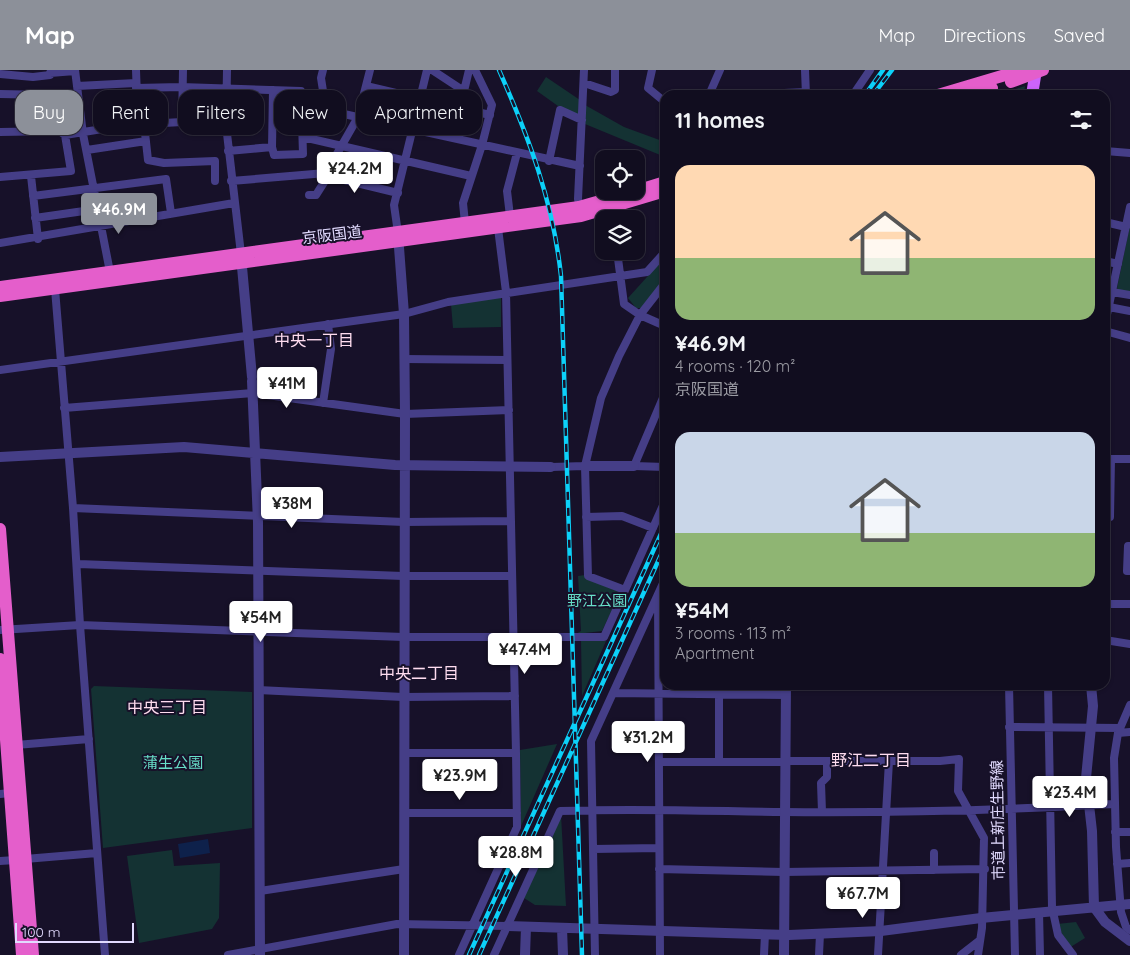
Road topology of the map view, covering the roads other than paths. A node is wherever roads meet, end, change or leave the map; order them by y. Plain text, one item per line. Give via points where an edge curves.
1 (136, 70) edge
2 (183, 70) edge
3 (227, 70) edge
4 (323, 70) edge
5 (370, 70) edge
6 (427, 70) edge
7 (432, 70) edge
8 (469, 70) edge
9 (475, 70) edge
10 (584, 70) edge
11 (615, 70) edge
12 (652, 70) edge
13 (720, 70) edge
14 (805, 70) edge
15 (870, 70) edge
16 (75, 71) edge
17 (1036, 71) edge
18 (0, 74) edge
19 (584, 83) junction
20 (136, 85) junction
21 (77, 86) junction
22 (366, 86) junction
23 (183, 87) junction
24 (226, 88) junction
25 (78, 90) edge
26 (137, 90) edge
27 (183, 90) edge
28 (273, 90) joint
29 (323, 90) edge
30 (365, 90) edge
31 (384, 90) edge
32 (422, 90) edge
33 (711, 90) edge
34 (806, 90) edge
35 (856, 90) edge
36 (958, 90) edge
37 (984, 90) edge
38 (1033, 90) edge
39 (1038, 90) edge
40 (0, 94) edge
41 (15, 94) edge
42 (660, 98) edge
43 (482, 114) edge
44 (490, 116) junction
45 (356, 120) edge
46 (582, 120) junction
47 (0, 132) edge
48 (15, 132) edge
49 (93, 132) edge
50 (83, 134) joint
51 (62, 135) edge
52 (144, 135) edge
53 (227, 135) edge
54 (411, 135) edge
55 (441, 135) edge
56 (303, 137) joint
57 (146, 141) junction
58 (482, 145) junction
59 (341, 146) junction
60 (272, 147) junction
61 (87, 150) junction
62 (228, 151) junction
63 (1110, 152) edge
64 (517, 153) junction
65 (1130, 153) edge
66 (549, 161) junction
67 (405, 162) junction
68 (165, 163) junction
69 (580, 166) junction
70 (327, 174) junction
71 (31, 176) junction
72 (471, 176) junction
73 (0, 178) edge
74 (166, 179) junction
75 (215, 181) dead end
76 (231, 181) junction
77 (660, 184) edge
78 (94, 188) junction
79 (645, 188) edge
80 (398, 193) junction
81 (660, 193) edge
82 (309, 195) dead end
83 (33, 196) junction
84 (611, 200) edge
85 (234, 203) junction
86 (1130, 207) edge
87 (98, 209) junction
88 (621, 210) edge
89 (580, 212) junction
90 (171, 213) junction
91 (595, 213) edge
92 (510, 216) junction
93 (35, 218) junction
94 (465, 223) junction
95 (1110, 223) edge
96 (102, 227) junction
97 (1126, 227) junction
98 (498, 228) junction
99 (38, 238) junction
100 (398, 238) junction
101 (0, 243) edge
102 (242, 258) junction
103 (660, 258) edge
104 (618, 260) edge
105 (1110, 262) edge
106 (1118, 264) junction
107 (110, 272) junction
108 (621, 276) junction
109 (0, 287) edge
110 (55, 289) junction
111 (660, 290) edge
112 (506, 292) junction
113 (1110, 293) edge
114 (1130, 295) edge
115 (0, 296) edge
116 (1110, 307) edge
117 (1130, 311) edge
118 (404, 314) junction
119 (640, 316) junction
120 (328, 324) junction
121 (660, 324) edge
122 (1110, 332) edge
123 (249, 336) junction
124 (1130, 338) edge
125 (404, 360) junction
126 (507, 360) junction
127 (60, 361) junction
128 (0, 370) edge
129 (253, 393) junction
130 (323, 403) junction
131 (660, 405) edge
132 (64, 408) junction
133 (509, 410) junction
134 (405, 414) junction
135 (68, 452) junction
136 (256, 454) junction
137 (0, 457) edge
138 (1110, 459) edge
139 (1130, 459) edge
140 (404, 465) junction
141 (511, 466) junction
142 (585, 466) junction
143 (634, 466) junction
144 (551, 467) joint
145 (660, 467) edge
146 (74, 508) junction
147 (660, 512) edge
148 (258, 517) junction
149 (586, 517) junction
150 (511, 521) junction
151 (404, 522) junction
152 (653, 528) junction
153 (0, 530) edge
154 (1130, 546) edge
155 (78, 564) junction
156 (258, 570) junction
157 (1130, 571) edge
158 (403, 576) junction
159 (512, 576) junction
160 (660, 589) edge
161 (625, 590) junction
162 (658, 593) junction
163 (1110, 604) edge
164 (1130, 604) edge
165 (660, 616) edge
166 (80, 625) junction
167 (4, 630) edge
168 (258, 632) junction
169 (513, 637) junction
170 (403, 638) junction
171 (1110, 641) edge
172 (1130, 644) edge
173 (0, 658) edge
174 (660, 675) edge
175 (258, 690) junction
176 (701, 690) edge
177 (786, 690) edge
178 (1009, 690) edge
179 (1048, 690) edge
180 (1092, 690) edge
181 (613, 693) junction
182 (659, 693) junction
183 (701, 694) junction
184 (719, 694) junction
185 (515, 696) junction
186 (403, 697) junction
187 (1130, 705) edge
188 (1009, 727) junction
189 (1049, 727) junction
190 (1091, 727) junction
191 (1119, 730) junction
192 (1130, 732) edge
193 (88, 739) junction
194 (8, 745) edge
195 (404, 753) junction
196 (516, 753) junction
197 (718, 761) junction
198 (785, 761) junction
199 (827, 761) junction
200 (889, 761) junction
201 (659, 762) junction
202 (5, 794) edge
203 (1114, 804) junction
204 (1088, 805) junction
205 (1051, 807) junction
206 (659, 808) junction
207 (967, 809) junction
208 (1011, 809) junction
209 (593, 810) junction
210 (887, 811) junction
211 (785, 812) junction
212 (822, 812) junction
213 (404, 813) junction
214 (517, 813) junction
215 (1115, 832) junction
216 (1130, 832) edge
217 (659, 848) junction
218 (594, 849) junction
219 (97, 853) junction
220 (934, 853) dead end
221 (20, 860) junction
222 (0, 861) edge
223 (1130, 863) edge
224 (1117, 864) junction
225 (404, 869) junction
226 (659, 869) junction
227 (985, 869) junction
228 (934, 870) junction
229 (884, 871) junction
230 (784, 872) junction
231 (260, 892) junction
232 (1125, 904) edge
233 (1094, 907) junction
234 (1054, 911) junction
235 (1039, 912) junction
236 (1014, 915) junction
237 (981, 918) junction
238 (404, 924) junction
239 (473, 925) junction
240 (507, 926) junction
241 (526, 927) junction
242 (562, 928) junction
243 (594, 929) junction
244 (1130, 930) edge
245 (660, 931) junction
246 (881, 931) junction
247 (764, 934) junction
248 (820, 934) junction
249 (784, 935) junction
250 (979, 941) junction
251 (1130, 941) edge
252 (260, 952) edge
253 (22, 955) edge
254 (33, 955) edge
255 (105, 955) edge
256 (228, 955) edge
257 (404, 955) edge
258 (459, 955) edge
259 (494, 955) edge
260 (525, 955) edge
261 (563, 955) edge
262 (595, 955) edge
263 (660, 955) edge
264 (764, 955) edge
265 (784, 955) edge
266 (819, 955) edge
267 (878, 955) edge
268 (961, 955) edge
269 (978, 955) edge
270 (1014, 955) edge
271 (1040, 955) edge
272 (1073, 955) edge

1 - 20 street
2 - 23 street
3 - 24 street
4 - 29 street
5 - 22 street
6 - 32 street
7 - 8 street via 464,92
9 - 44 street via 492,105
10 - 19 street
11 - 19 street via 615,90 611,92
12 - 42 street via 648,88
13 - 33 street
14 - 34 street
15 - 35 street
16 - 18 street via 33,77
16 - 21 street
17 - 36 highway
17 - 37 highway
17 - 38 main road
17 - 39 main road
19 - 46 street
20 - 21 street
20 - 23 street
20 - 26 street
21 - 25 street
22 - 30 street
22 - 31 street
23 - 24 street
23 - 27 street
24 - 28 street
28 - 60 street
40 - 41 street
43 - 44 street
44 - 58 street
45 - 59 street
46 - 66 street via 560,110
46 - 69 street
47 - 48 street
49 - 50 street
50 - 61 street
51 - 71 street via 71,171
52 - 57 street
53 - 62 street
54 - 67 street
55 - 58 street
56 - 59 street
56 - 60 street via 303,154 274,155
57 - 61 street
57 - 68 street via 148,160
58 - 64 street
58 - 72 street
59 - 67 street
59 - 70 street
60 - 62 street
61 - 78 street
62 - 76 street
63 - 65 street
64 - 66 street
64 - 92 street via 508,192
66 - 69 street
67 - 72 street
67 - 80 street
68 - 74 street
68 - 75 street via 215,161
69 - 89 street
70 - 76 street
70 - 80 street
70 - 82 street via 316,194
71 - 73 street
71 - 83 street
72 - 94 street via 463,203
74 - 78 street
74 - 90 street
76 - 85 street
77 - 79 highway, 京阪国道
78 - 83 street
78 - 87 street
80 - 100 street via 394,206
81 - 88 highway, 京阪国道
83 - 93 street
84 - 89 highway, 京阪国道
85 - 90 street
85 - 102 street
86 - 97 street
87 - 93 street
87 - 96 street
89 - 91 highway, 京阪国道
89 - 92 highway, 京阪国道
89 - 98 highway, 京阪国道
90 - 96 street
92 - 94 highway, 京阪国道
93 - 99 street
94 - 100 highway, 京阪国道
95 - 97 street
96 - 99 street
96 - 107 street
97 - 106 street
98 - 100 highway, 京阪国道
98 - 112 street
99 - 101 street
100 - 102 highway, 京阪国道
100 - 118 street
102 - 107 highway, 京阪国道
102 - 110 highway, 京阪国道 via 181,273
102 - 123 street
103 - 108 street via 647,272
104 - 108 street
105 - 106 street
106 - 113 street
107 - 109 highway, 京阪国道
108 - 112 street
108 - 119 street via 624,304
110 - 115 highway, 京阪国道
110 - 127 street
111 - 119 street
112 - 118 street
112 - 126 street
113 - 114 street
116 - 117 street
118 - 120 street
118 - 125 street
119 - 121 street
119 - 142 street via 602,398
120 - 123 street
120 - 130 street via 331,349
122 - 124 street
123 - 127 street
123 - 129 street
125 - 126 street
125 - 134 street
126 - 133 street
127 - 128 street
127 - 132 street
129 - 130 street
129 - 132 street
129 - 136 street
130 - 134 street
131 - 143 street
132 - 135 street
133 - 134 street
133 - 141 street
134 - 140 street
135 - 136 street via 184,447
135 - 137 street
135 - 146 street
136 - 140 street
136 - 148 street
138 - 139 street
140 - 141 street
140 - 151 street
141 - 144 street
141 - 150 street
142 - 143 street
142 - 144 street
142 - 149 street
143 - 145 street
146 - 148 street
146 - 155 street
147 - 152 street
148 - 151 street
148 - 156 street
149 - 152 street via 622,516
149 - 161 street via 588,576
150 - 151 street
150 - 159 street
151 - 158 street
152 - 161 street
153 - 167 highway
154 - 157 street via 1127,571
155 - 156 street
155 - 166 street
156 - 158 street
156 - 168 street
158 - 159 street
158 - 170 street
159 - 169 street
160 - 162 street
161 - 169 street via 604,637
162 - 165 street
162 - 181 street
163 - 164 street
166 - 167 street
166 - 168 street
166 - 193 street
167 - 194 highway
168 - 170 street
168 - 175 street
169 - 170 street
169 - 185 street
170 - 186 street
171 - 172 street
173 - 194 highway
174 - 182 street
175 - 186 street
175 - 231 street
176 - 183 street
177 - 184 street
177 - 198 street
178 - 188 street, 市道上新庄生野線
179 - 189 street
180 - 190 street
181 - 182 street
181 - 209 street via 590,740
182 - 183 street
182 - 201 street
183 - 184 street
184 - 197 street
185 - 186 street
185 - 196 street
186 - 195 street
187 - 191 street
188 - 189 street
188 - 208 street, 市道上新庄生野線
189 - 190 street
189 - 205 street
190 - 191 street
190 - 204 street via 1086,766
191 - 192 street
191 - 203 street via 1114,758
193 - 194 street
193 - 219 street
194 - 202 highway
194 - 221 highway
195 - 196 street
195 - 213 street
196 - 214 street
197 - 198 street
197 - 201 street
198 - 199 street
198 - 211 street
199 - 200 street
199 - 212 street via 827,778 822,783
200 - 207 street via 959,759 958,791
200 - 210 street
201 - 206 street
202 - 221 highway
203 - 204 street
203 - 215 street
204 - 205 street
204 - 233 street
205 - 208 street
205 - 234 street
206 - 209 street
206 - 211 street
206 - 217 street
207 - 208 street
207 - 210 street
207 - 227 street via 984,838
208 - 236 street, 市道上新庄生野線
209 - 218 street
209 - 240 street via 560,811
210 - 212 street
210 - 229 street
211 - 212 street
211 - 230 street
213 - 214 street
213 - 225 street
214 - 239 street via 517,827
215 - 216 street
215 - 224 street
217 - 218 street
217 - 226 street
218 - 243 street
219 - 221 street
219 - 255 street
220 - 228 street
221 - 222 street
221 - 253 highway
221 - 254 highway
223 - 224 street
224 - 232 street
225 - 231 street
225 - 238 street
226 - 230 street
226 - 245 street
227 - 228 street
227 - 237 street
228 - 229 street
229 - 230 street
229 - 246 street
230 - 249 street
231 - 252 street
232 - 233 street
232 - 244 street via 1122,919
233 - 234 street
233 - 251 street via 1105,922
234 - 235 street
234 - 272 street via 1058,935
235 - 236 street
235 - 271 street
236 - 237 street
236 - 270 street, 市道上新庄生野線
237 - 246 street
237 - 250 street
238 - 239 street
238 - 252 street
238 - 257 street
239 - 240 street
239 - 258 street
240 - 241 street
240 - 259 street
241 - 242 street
241 - 260 street
242 - 243 street
242 - 261 street
243 - 245 street
243 - 262 street
245 - 247 street
245 - 263 street
246 - 248 street
246 - 267 street
247 - 249 street
247 - 264 street
248 - 249 street
248 - 266 street
249 - 265 street
250 - 268 street
250 - 269 street
252 - 256 street

